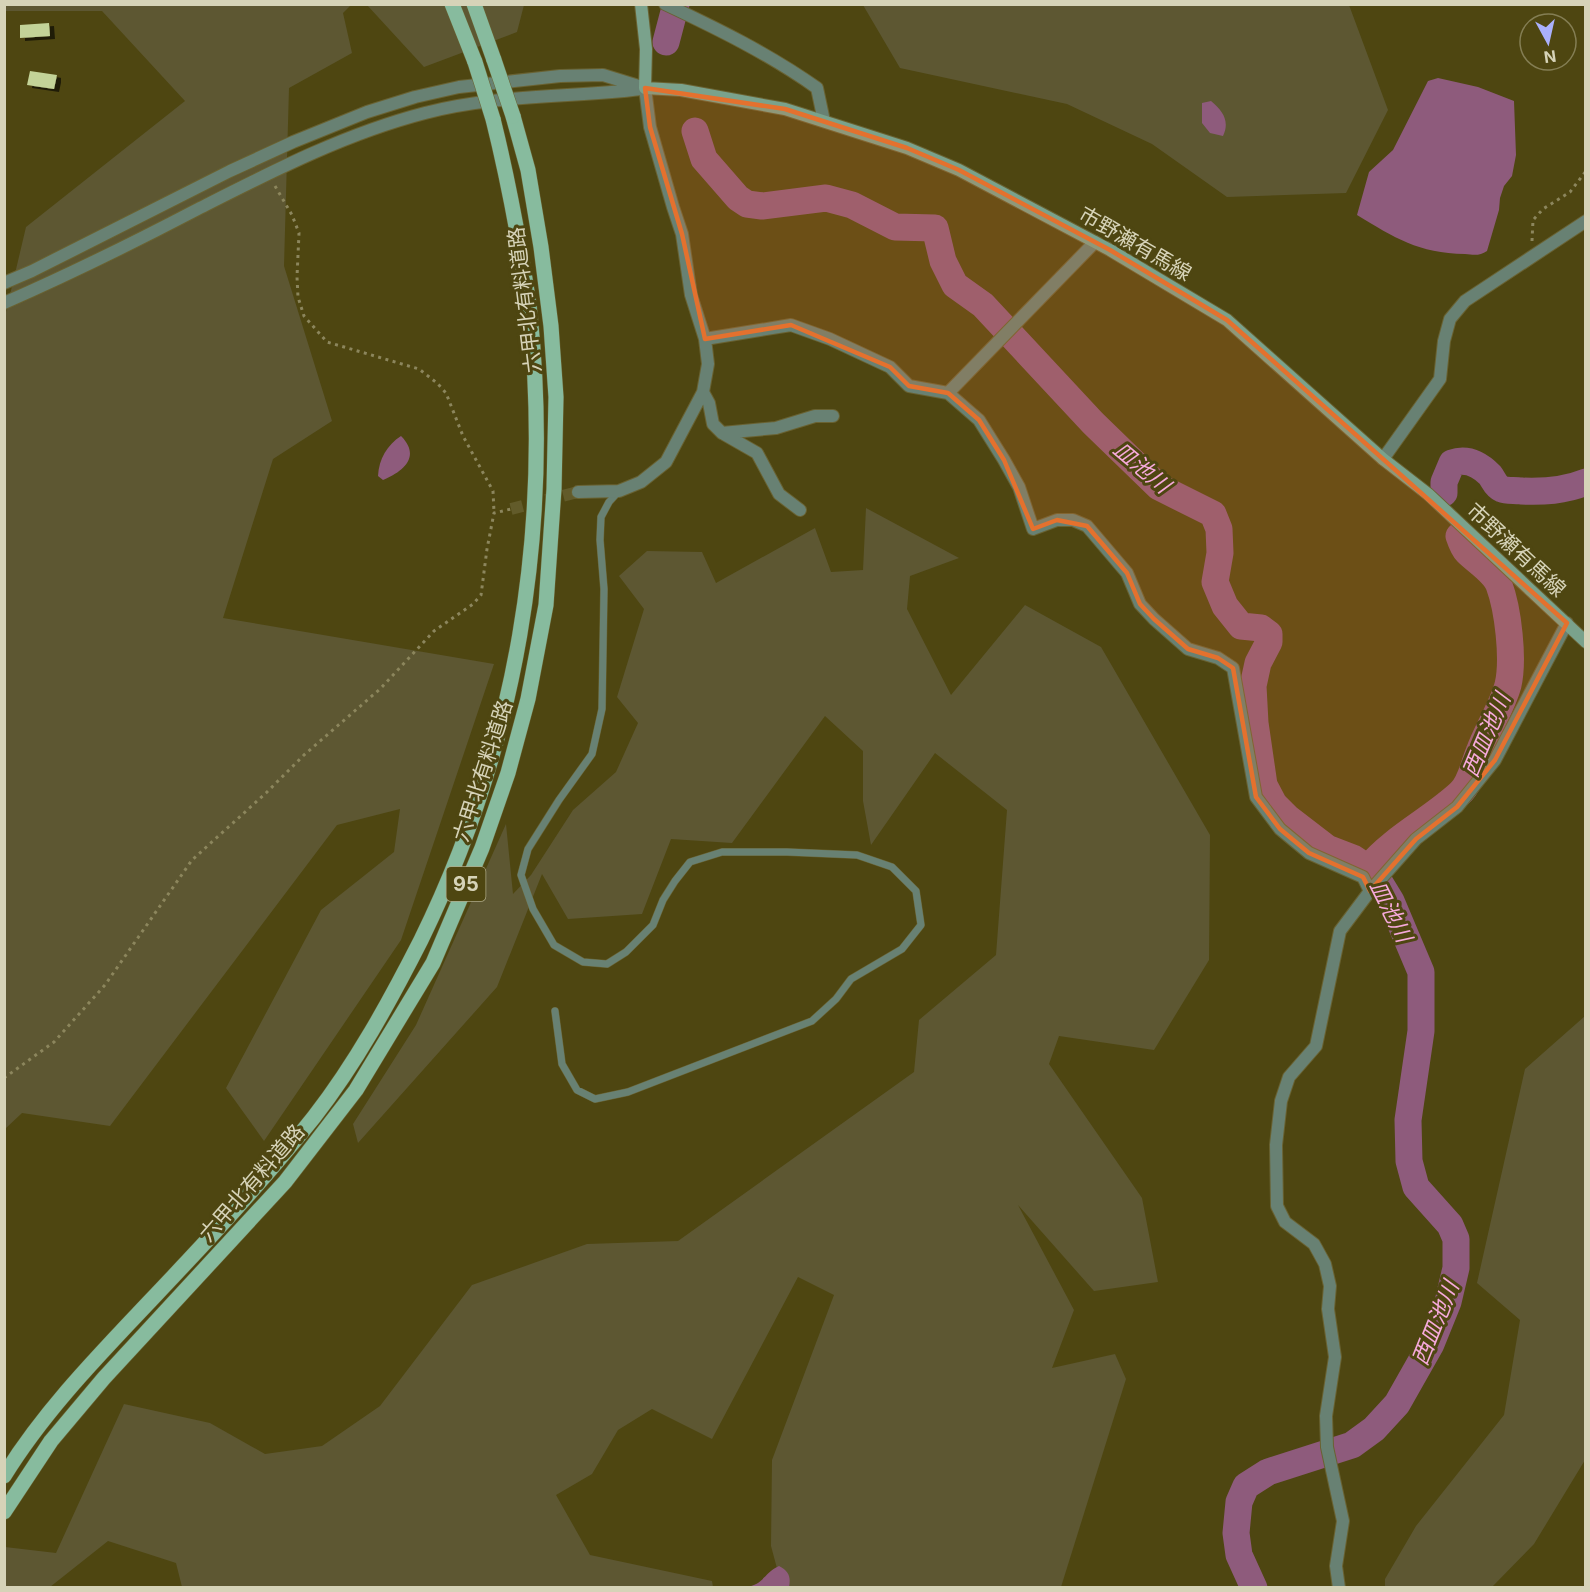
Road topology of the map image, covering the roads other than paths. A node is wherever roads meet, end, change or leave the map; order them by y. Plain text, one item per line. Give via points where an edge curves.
1 (452, 4) edge
2 (474, 4) edge
3 (641, 4) edge
4 (665, 4) edge
5 (645, 88) junction
6 (824, 121) junction
7 (1586, 221) edge
8 (1095, 242) junction
9 (4, 283) edge
10 (4, 303) edge
11 (705, 339) junction
12 (704, 392) junction
13 (948, 393) junction
14 (833, 416) dead end
15 (723, 433) junction
16 (1383, 459) junction
17 (619, 491) junction
18 (578, 492) tunnel mouth
19 (800, 510) dead end
20 (1567, 623) junction
21 (1586, 642) edge
22 (1372, 890) junction
23 (555, 1011) dead end
24 (4, 1476) edge
25 (4, 1512) edge
26 (1339, 1587) edge

1 - 24 main road, 六甲北有料道路 / 95, bridge via 493,119 530,311 536,446 532,557 515,668 488,774 435,910 400,981 353,1060 261,1181 105,1348 53,1408
2 - 25 main road, 六甲北有料道路 / 95, bridge via 528,170 551,326 556,397 546,605 528,699 508,773 482,848 432,963 356,1090 285,1182 51,1441
3 - 5 main road
4 - 6 street via 740,40 817,88
5 - 6 main road, 市野瀬有馬線 via 681,90 785,109
5 - 9 street via 603,75 571,76 459,87 415,97 349,118 293,142
5 - 10 street via 514,98 427,112 336,142 75,272
5 - 11 street via 650,127 682,234 692,295
6 - 8 main road, 市野瀬有馬線 via 959,170
7 - 16 street via 1465,301 1450,319 1440,379
8 - 13 street
8 - 16 main road, 市野瀬有馬線 via 1227,320
11 - 12 street via 708,364
11 - 13 street via 791,325 890,367 909,386
12 - 15 street via 713,424
12 - 17 street via 666,462 641,482
13 - 22 street via 979,420 1004,460 1033,529 1057,520 1073,520 1087,526 1127,573 1140,604 1154,619 1188,649 1218,658 1233,669 1256,797 1287,835 1309,852 1363,877
14 - 15 street via 814,416 776,428
15 - 19 street via 757,453 779,494
16 - 20 main road, 市野瀬有馬線 via 1428,494
17 - 18 street
17 - 23 lane via 601,517 602,709 592,754 528,849 521,875 532,909 554,945 583,962 607,964 626,952 653,925 663,900 690,862 722,852 857,855 892,867 916,891 921,925 902,949 851,979 812,1021 628,1092 595,1099 577,1090 562,1064
20 - 21 main road, 市野瀬有馬線
20 - 22 street via 1495,760 1456,807 1416,839
22 - 26 street via 1340,931 1316,1046 1289,1077 1281,1101 1276,1145 1277,1206 1285,1222 1314,1244 1325,1264 1330,1286 1328,1309 1335,1357 1326,1416 1327,1447 1343,1521 1336,1566

